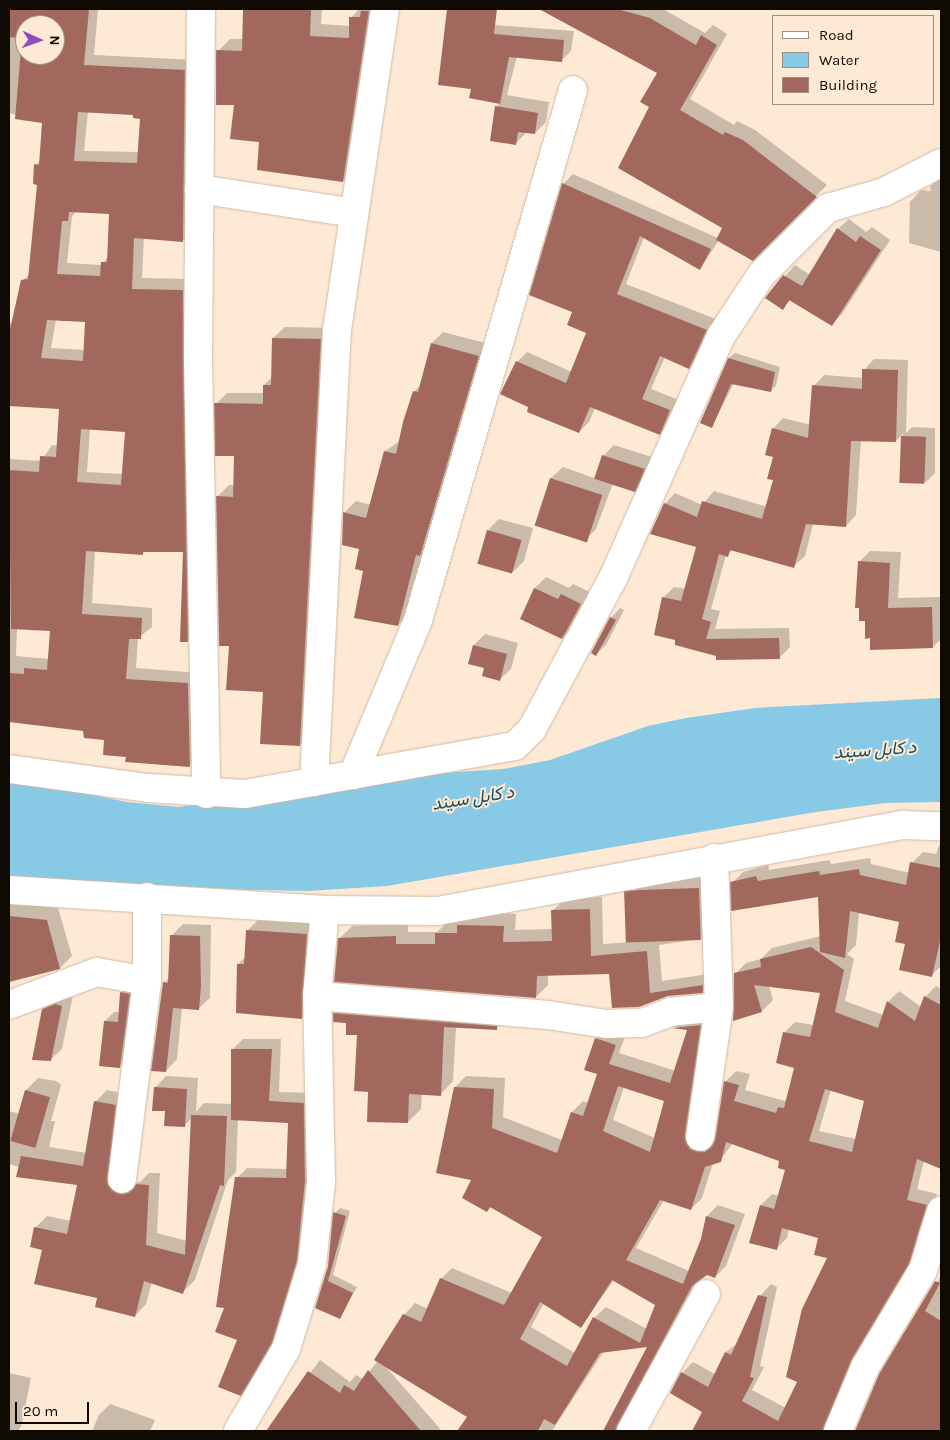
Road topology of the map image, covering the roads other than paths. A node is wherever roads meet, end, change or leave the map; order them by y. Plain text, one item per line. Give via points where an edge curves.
1 (201, 9) edge
2 (384, 9) edge
3 (573, 90) dead end
4 (941, 164) edge
5 (199, 189) junction
6 (354, 213) junction
7 (9, 769) edge
8 (353, 775) junction
9 (314, 782) junction
10 (206, 794) junction
11 (941, 826) edge
12 (714, 858) junction
13 (9, 890) edge
14 (147, 897) junction
15 (325, 910) junction
16 (147, 981) junction
17 (317, 996) junction
18 (9, 1005) edge
19 (719, 1007) junction
20 (700, 1137) dead end
21 (122, 1179) dead end
22 (941, 1211) edge
23 (706, 1294) dead end
24 (238, 1431) edge
25 (631, 1431) edge
26 (838, 1431) edge

1 - 5 street
2 - 6 street
3 - 8 street via 418,620
4 - 8 street via 884,192 828,208 761,275 721,336 614,576 532,729 515,746
5 - 6 street
5 - 10 street via 198,360
6 - 9 street via 337,330
7 - 10 street
8 - 9 street
9 - 10 street via 245,794
11 - 12 street via 904,825
12 - 15 street via 438,911
12 - 19 street
13 - 14 street
14 - 15 street
14 - 16 street
15 - 17 street
16 - 18 street via 97,972
16 - 21 street
17 - 19 street via 548,1015 606,1024 642,1023 670,1012
17 - 24 street via 321,1182 312,1264 286,1349
19 - 20 street
22 - 26 street via 923,1270 865,1367
23 - 25 street

